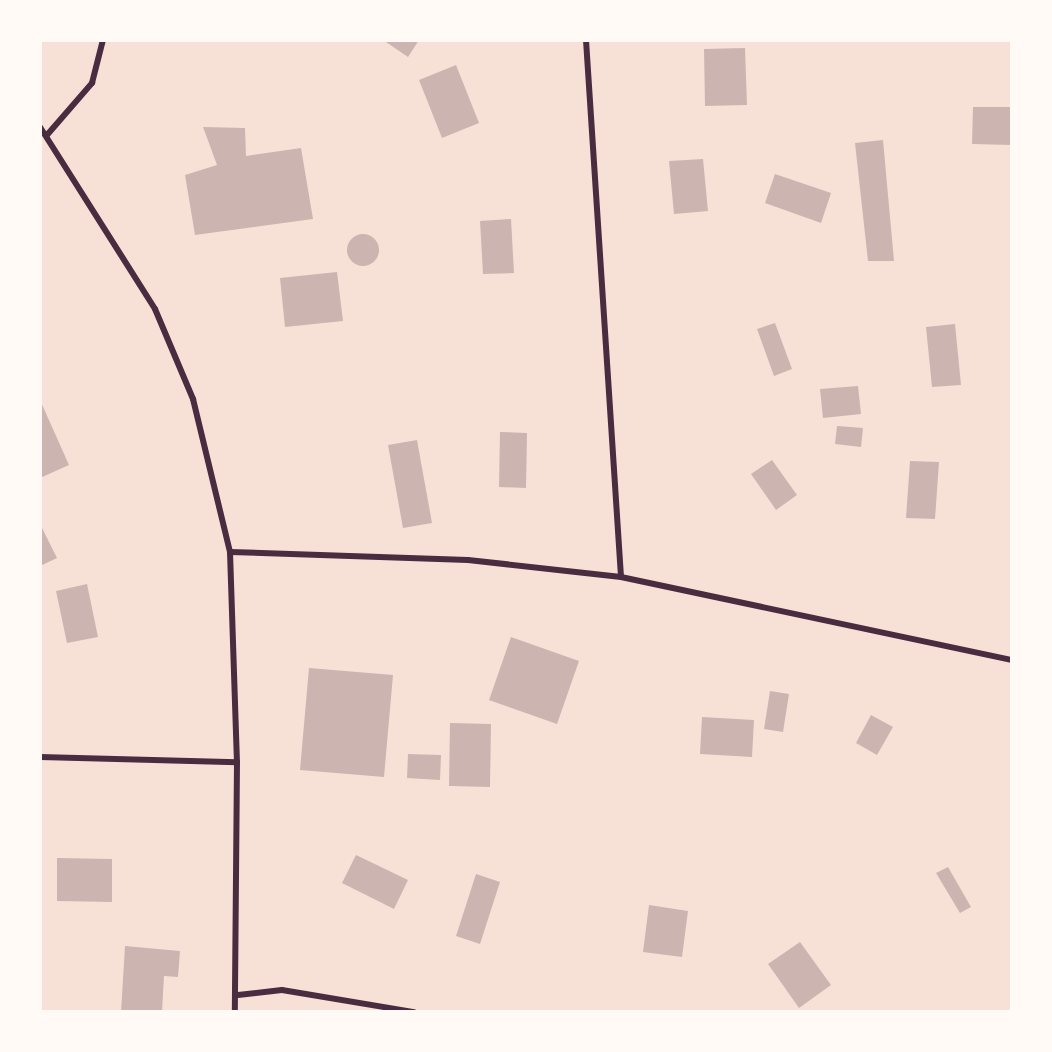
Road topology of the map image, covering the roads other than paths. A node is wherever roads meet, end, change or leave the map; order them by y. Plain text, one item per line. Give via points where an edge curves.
1 (103, 40) edge
2 (586, 40) edge
3 (40, 127) edge
4 (47, 135) junction
5 (230, 552) junction
6 (621, 577) junction
7 (1011, 660) edge
8 (40, 757) edge
9 (237, 762) junction
10 (238, 994) junction
11 (235, 1011) edge
12 (414, 1011) edge

1 - 4 street via 92,83
2 - 6 street
3 - 4 street
4 - 5 street via 159,319 193,399
5 - 6 street via 468,560
5 - 9 street
6 - 7 street
8 - 9 street
9 - 10 street
10 - 11 street
10 - 12 street via 282,990

